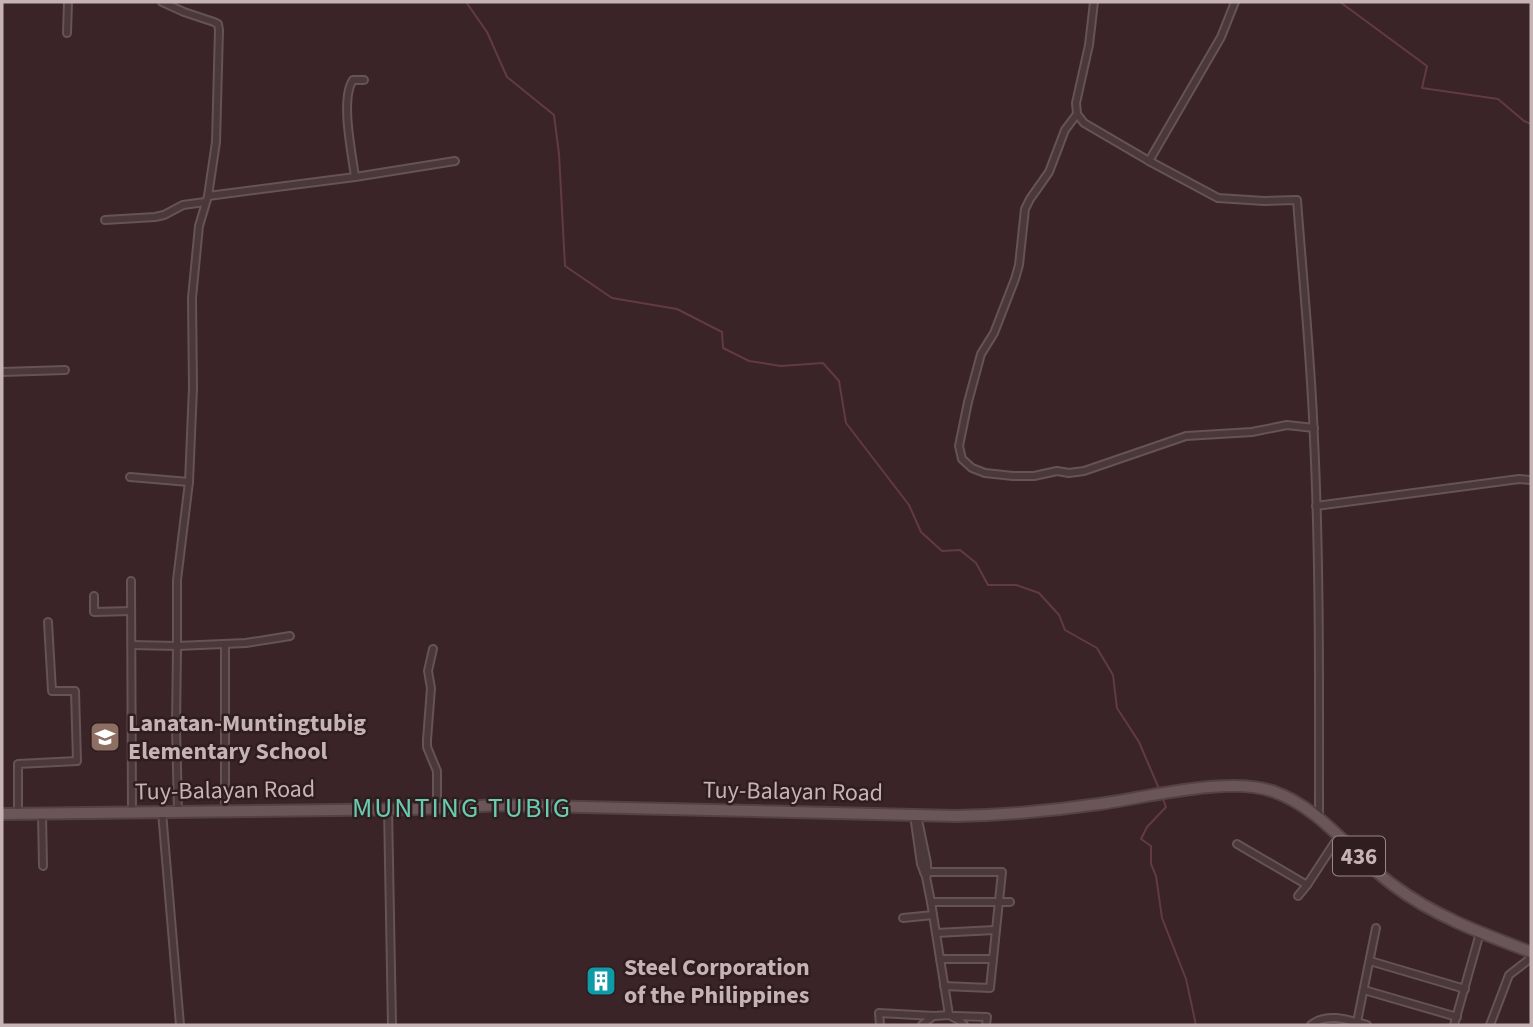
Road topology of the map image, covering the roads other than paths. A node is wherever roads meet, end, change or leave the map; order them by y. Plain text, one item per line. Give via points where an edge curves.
1 (68, 2) edge
2 (162, 2) edge
3 (1094, 2) edge
4 (1236, 2) edge
5 (67, 33) dead end
6 (364, 79) dead end
7 (1077, 114) junction
8 (454, 161) dead end
9 (1149, 162) junction
10 (355, 177) junction
11 (206, 199) junction
12 (105, 220) dead end
13 (65, 370) dead end
14 (2, 372) edge
15 (1314, 428) junction
16 (130, 477) dead end
17 (1531, 480) edge
18 (190, 482) junction
19 (1315, 506) junction
20 (131, 581) dead end
21 (94, 596) dead end
22 (131, 611) junction
23 (48, 622) dead end
24 (290, 636) dead end
25 (225, 643) junction
26 (132, 645) junction
27 (177, 646) junction
28 (433, 649) dead end
29 (388, 808) junction
30 (437, 808) junction
31 (225, 811) junction
32 (132, 812) junction
33 (162, 812) junction
34 (178, 812) junction
35 (2, 814) edge
36 (18, 814) junction
37 (42, 814) junction
38 (916, 815) junction
39 (1319, 818) junction
40 (1339, 836) junction
41 (1237, 844) dead end
42 (43, 866) dead end
43 (926, 873) junction
44 (1307, 885) junction
45 (1298, 896) dead end
46 (999, 901) junction
47 (931, 902) junction
48 (1010, 902) dead end
49 (933, 915) junction
50 (903, 918) dead end
51 (1376, 928) dead end
52 (995, 930) junction
53 (936, 933) junction
54 (1480, 933) junction
55 (1531, 952) edge
56 (1531, 958) edge
57 (940, 959) junction
58 (993, 959) junction
59 (1370, 961) junction
60 (944, 986) junction
61 (1465, 989) junction
62 (1364, 990) junction
63 (934, 1016) junction
64 (951, 1016) junction
65 (1457, 1017) junction
66 (1357, 1023) junction
67 (180, 1025) edge
68 (392, 1025) edge
69 (880, 1025) edge
70 (922, 1025) edge
71 (964, 1025) edge
72 (986, 1025) edge
73 (1311, 1025) edge
74 (1367, 1025) edge
75 (1454, 1025) edge
76 (1490, 1025) edge

1 - 5 street
2 - 11 street via 218,24 216,142
3 - 7 street
4 - 9 street via 1221,37
6 - 10 street via 353,80 347,93
7 - 9 street via 1084,123
7 - 15 street via 1025,209 1015,279 981,354 968,402 960,434 962,459 985,473 1069,473 1186,436 1287,425
8 - 10 street
9 - 15 street via 1218,198 1297,200
10 - 11 street
11 - 12 street via 155,217
11 - 18 street via 192,298
13 - 14 street
15 - 19 street
16 - 18 street
17 - 19 street
18 - 27 street via 177,580
19 - 39 street
20 - 22 street
21 - 22 street via 94,612
22 - 26 street
23 - 36 street via 52,691 75,691 78,761 18,764
24 - 25 street
25 - 27 street
25 - 31 street
26 - 27 street
26 - 32 street
27 - 34 street
28 - 30 street via 428,671 427,747 437,771
29 - 30 main road, Tuy-Balayan Road / 436
29 - 31 main road, Tuy-Balayan Road / 436
29 - 68 street
30 - 38 main road, Tuy-Balayan Road / 436
31 - 34 main road, Tuy-Balayan Road / 436
32 - 33 main road, Tuy-Balayan Road / 436
32 - 37 main road, Tuy-Balayan Road / 436
33 - 34 main road, Tuy-Balayan Road / 436
33 - 67 street
35 - 36 main road, Tuy-Balayan Road / 436
36 - 37 main road, Tuy-Balayan Road / 436
37 - 42 street
38 - 39 main road, Tuy-Balayan Road / 436 via 1034,813 1232,786 1270,790
38 - 43 street
39 - 40 main road, Tuy-Balayan Road / 436
40 - 44 street
40 - 54 main road, Tuy-Balayan Road / 436 via 1394,887
41 - 44 street
43 - 46 street via 1002,872
43 - 47 street
44 - 45 street
46 - 47 street
46 - 48 street
46 - 52 street
47 - 49 street
49 - 50 street
49 - 53 street
51 - 59 street
52 - 53 street
52 - 58 street
53 - 57 street
54 - 55 main road, Tuy-Balayan Road / 436
54 - 61 street
56 - 76 street via 1509,975
57 - 58 street
57 - 60 street
58 - 60 street via 989,988
59 - 61 street
59 - 62 street
60 - 64 street
61 - 65 street
62 - 65 street
62 - 66 street
63 - 64 street
63 - 69 street via 879,1013
63 - 70 street
64 - 71 street
64 - 72 street via 986,1017
65 - 75 street
66 - 73 street via 1333,1017
66 - 74 street

